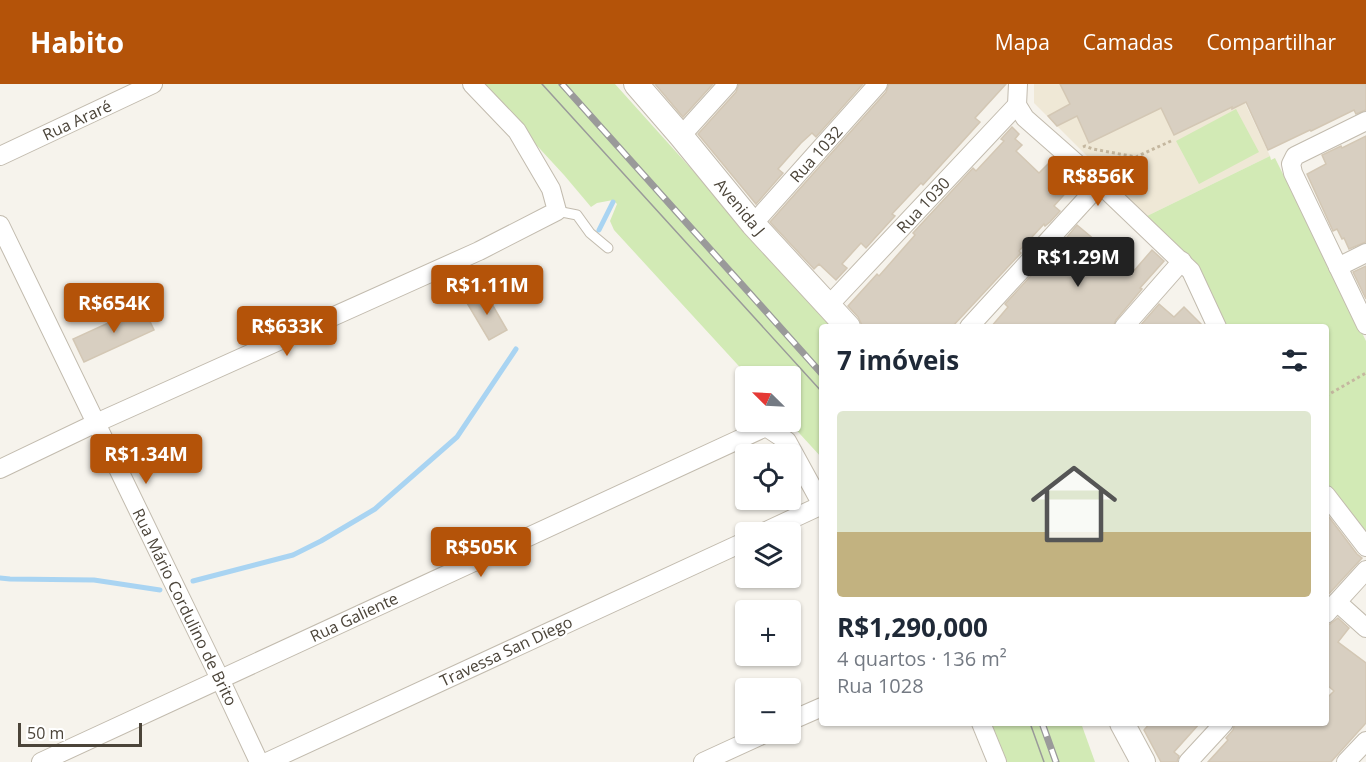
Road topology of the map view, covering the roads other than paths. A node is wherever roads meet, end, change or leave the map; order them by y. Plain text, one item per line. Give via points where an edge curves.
1 (153, 84) edge
2 (472, 84) edge
3 (636, 84) edge
4 (728, 84) edge
5 (878, 84) edge
6 (1018, 84) edge
7 (1017, 105) junction
8 (1366, 121) edge
9 (681, 136) junction
10 (0, 156) edge
11 (1100, 184) junction
12 (557, 211) junction
13 (753, 224) junction
14 (0, 225) edge
15 (608, 248) dead end
16 (1366, 254) edge
17 (1182, 261) junction
18 (1338, 267) junction
19 (828, 305) junction
20 (845, 324) edge
21 (972, 324) edge
22 (1127, 324) edge
23 (1216, 324) edge
24 (1366, 326) edge
25 (96, 423) junction
26 (0, 469) edge
27 (1329, 499) edge
28 (819, 500) edge
29 (819, 506) edge
30 (785, 522) edge
31 (735, 546) edge
32 (1366, 547) edge
33 (1366, 570) edge
34 (1331, 608) edge
35 (1366, 628) edge
36 (220, 679) junction
37 (819, 708) edge
38 (801, 716) edge
39 (982, 726) edge
40 (1124, 726) edge
41 (1221, 726) edge
42 (1366, 741) edge
43 (742, 744) edge
44 (41, 762) edge
45 (259, 762) edge
46 (267, 762) edge
47 (703, 762) edge
48 (997, 762) edge
49 (1143, 762) edge
50 (1188, 762) edge
51 (1346, 762) edge

1 - 10 street, Rua Araré
2 - 12 street via 517,131 551,189
3 - 9 street, Avenida J
4 - 9 street
5 - 13 street, Rua 1032
6 - 7 street
7 - 11 street via 1025,118
7 - 19 street, Rua 1030
8 - 18 street via 1295,156 1292,164
9 - 13 street, Avenida J
11 - 17 street
11 - 21 street
12 - 15 lane via 577,215
12 - 25 street via 479,251
13 - 19 street, Avenida J
14 - 25 street, Rua Mário Cordulino de Brito
16 - 18 street
17 - 22 street
17 - 23 street via 1191,271
18 - 24 street
19 - 20 street, Avenida J
25 - 26 street
25 - 36 street, Rua Mário Cordulino de Brito
27 - 32 street
28 - 36 street, Rua Galiente via 787,441 766,427
29 - 30 street
31 - 46 street, Travessa San Diego
33 - 34 street
34 - 35 street
36 - 44 street, Rua Galiente
36 - 45 street, Rua Mário Cordulino de Brito
37 - 38 street
39 - 48 street
40 - 49 street
41 - 50 street
42 - 51 street
43 - 47 street

